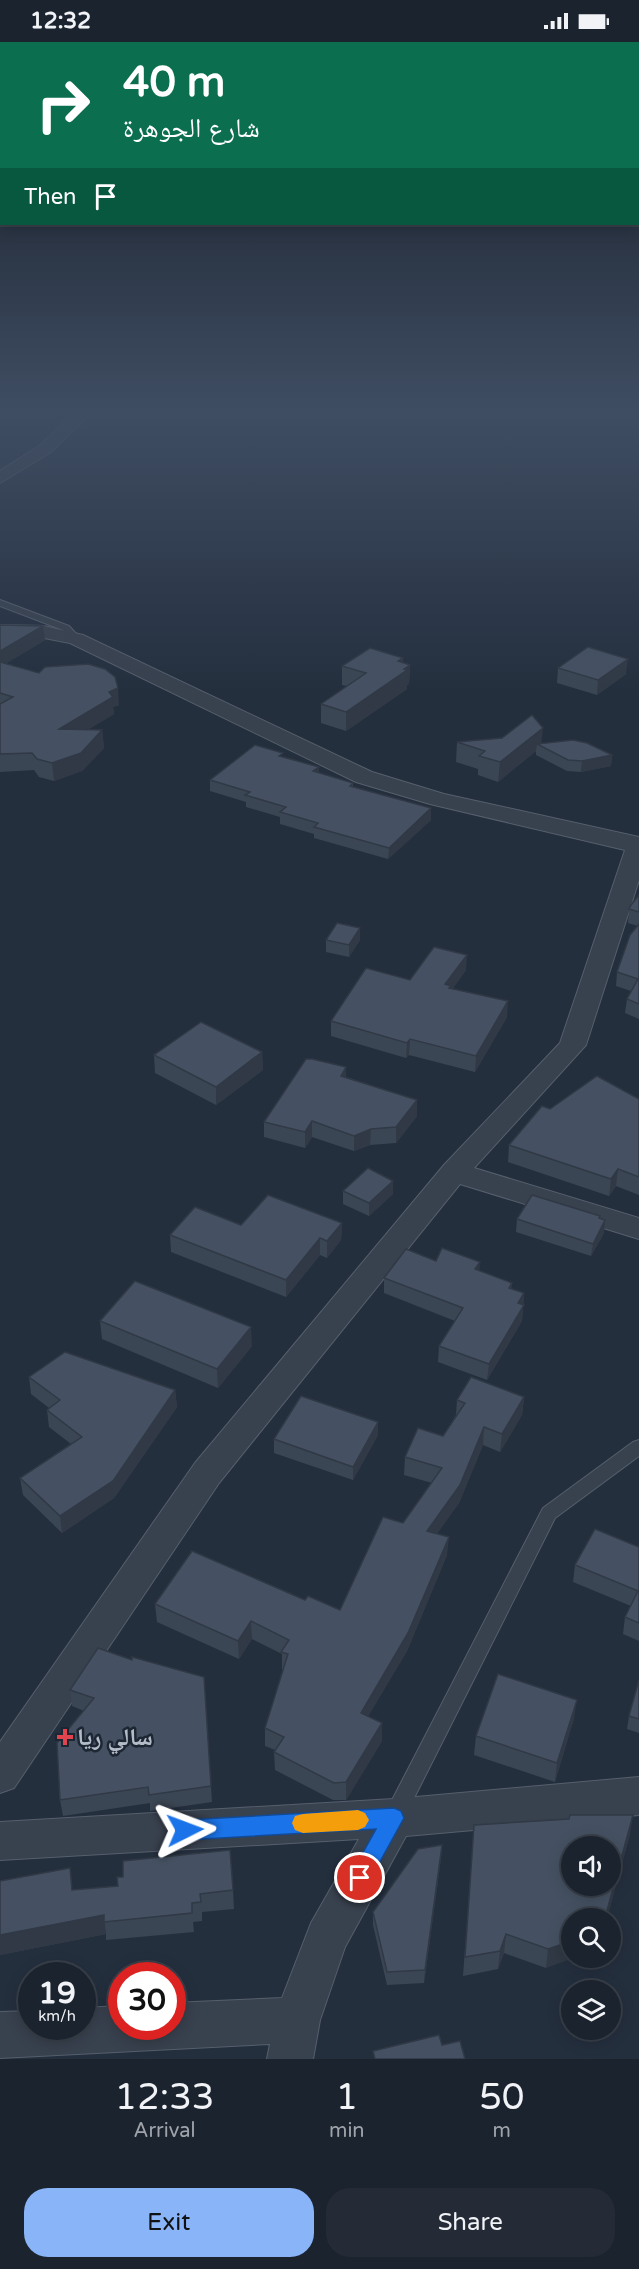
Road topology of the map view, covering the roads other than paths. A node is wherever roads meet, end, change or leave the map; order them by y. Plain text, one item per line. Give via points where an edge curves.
1 (0, 603) edge
2 (0, 631) edge
3 (76, 639) junction
4 (639, 845) edge
5 (454, 1172) junction
6 (639, 1229) edge
7 (639, 1447) edge
8 (0, 1775) edge
9 (639, 1796) edge
10 (394, 1818) junction
11 (0, 1841) edge
12 (186, 2027) edge
13 (108, 2030) edge
14 (0, 2036) edge
15 (294, 2039) edge

1 - 3 lane via 66,628
2 - 3 street via 44,632
3 - 4 street via 364,777 438,799
4 - 5 street via 573,1045
5 - 6 street
5 - 8 street via 207,1473
7 - 10 lane via 549,1513
9 - 10 street
10 - 11 street
10 - 15 street via 326,1938
12 - 15 street
13 - 14 street

